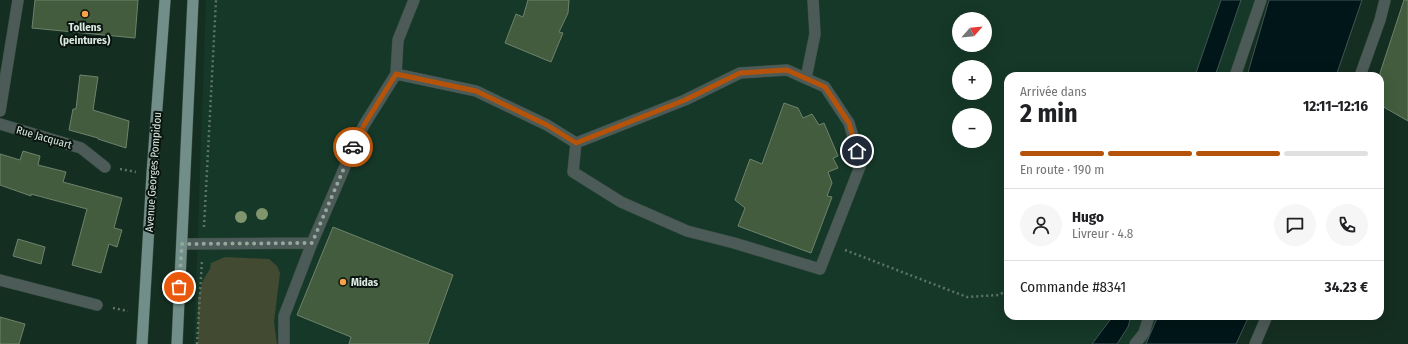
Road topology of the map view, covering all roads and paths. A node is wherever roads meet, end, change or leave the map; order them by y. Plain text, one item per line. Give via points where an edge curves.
1 (18, 0) edge
2 (165, 0) edge
3 (193, 0) edge
4 (216, 0) edge
5 (414, 0) edge
6 (813, 0) edge
7 (1262, 0) edge
8 (1385, 0) edge
9 (1236, 72) edge
10 (1361, 72) edge
11 (396, 74) junction
12 (806, 78) junction
13 (0, 111) edge
14 (0, 124) edge
15 (576, 143) junction
16 (105, 166) joint
17 (152, 174) junction
18 (312, 243) junction
19 (182, 244) junction
20 (203, 244) junction
21 (830, 244) junction
22 (0, 280) edge
23 (1004, 292) edge
24 (96, 306) joint
25 (144, 314) junction
26 (1148, 320) edge
27 (1265, 320) edge
28 (142, 344) edge
29 (177, 344) edge
30 (197, 344) edge
31 (284, 344) edge
32 (1136, 344) edge
33 (1255, 344) edge

1 - 13 street
2 - 17 main road, Avenue Georges Pompidou
3 - 19 main road
4 - 20 path
5 - 11 street via 398,40
6 - 12 street via 815,34
7 - 9 street
8 - 10 street
11 - 15 street via 476,91 547,125
11 - 18 street via 364,125
12 - 15 street via 787,70 740,73 685,100
12 - 21 street via 825,87 849,123 861,164
14 - 16 street, Rue Jacquart via 80,148
15 - 21 street via 573,172 621,202 687,231 820,269
16 - 17 path
17 - 25 main road, Avenue Georges Pompidou
18 - 20 street
18 - 31 street via 284,316
19 - 20 street
19 - 29 main road
20 - 30 path
21 - 23 path via 967,297 999,295
22 - 24 street
24 - 25 path
25 - 28 main road, Avenue Georges Pompidou
26 - 32 street via 1144,333
27 - 33 street

